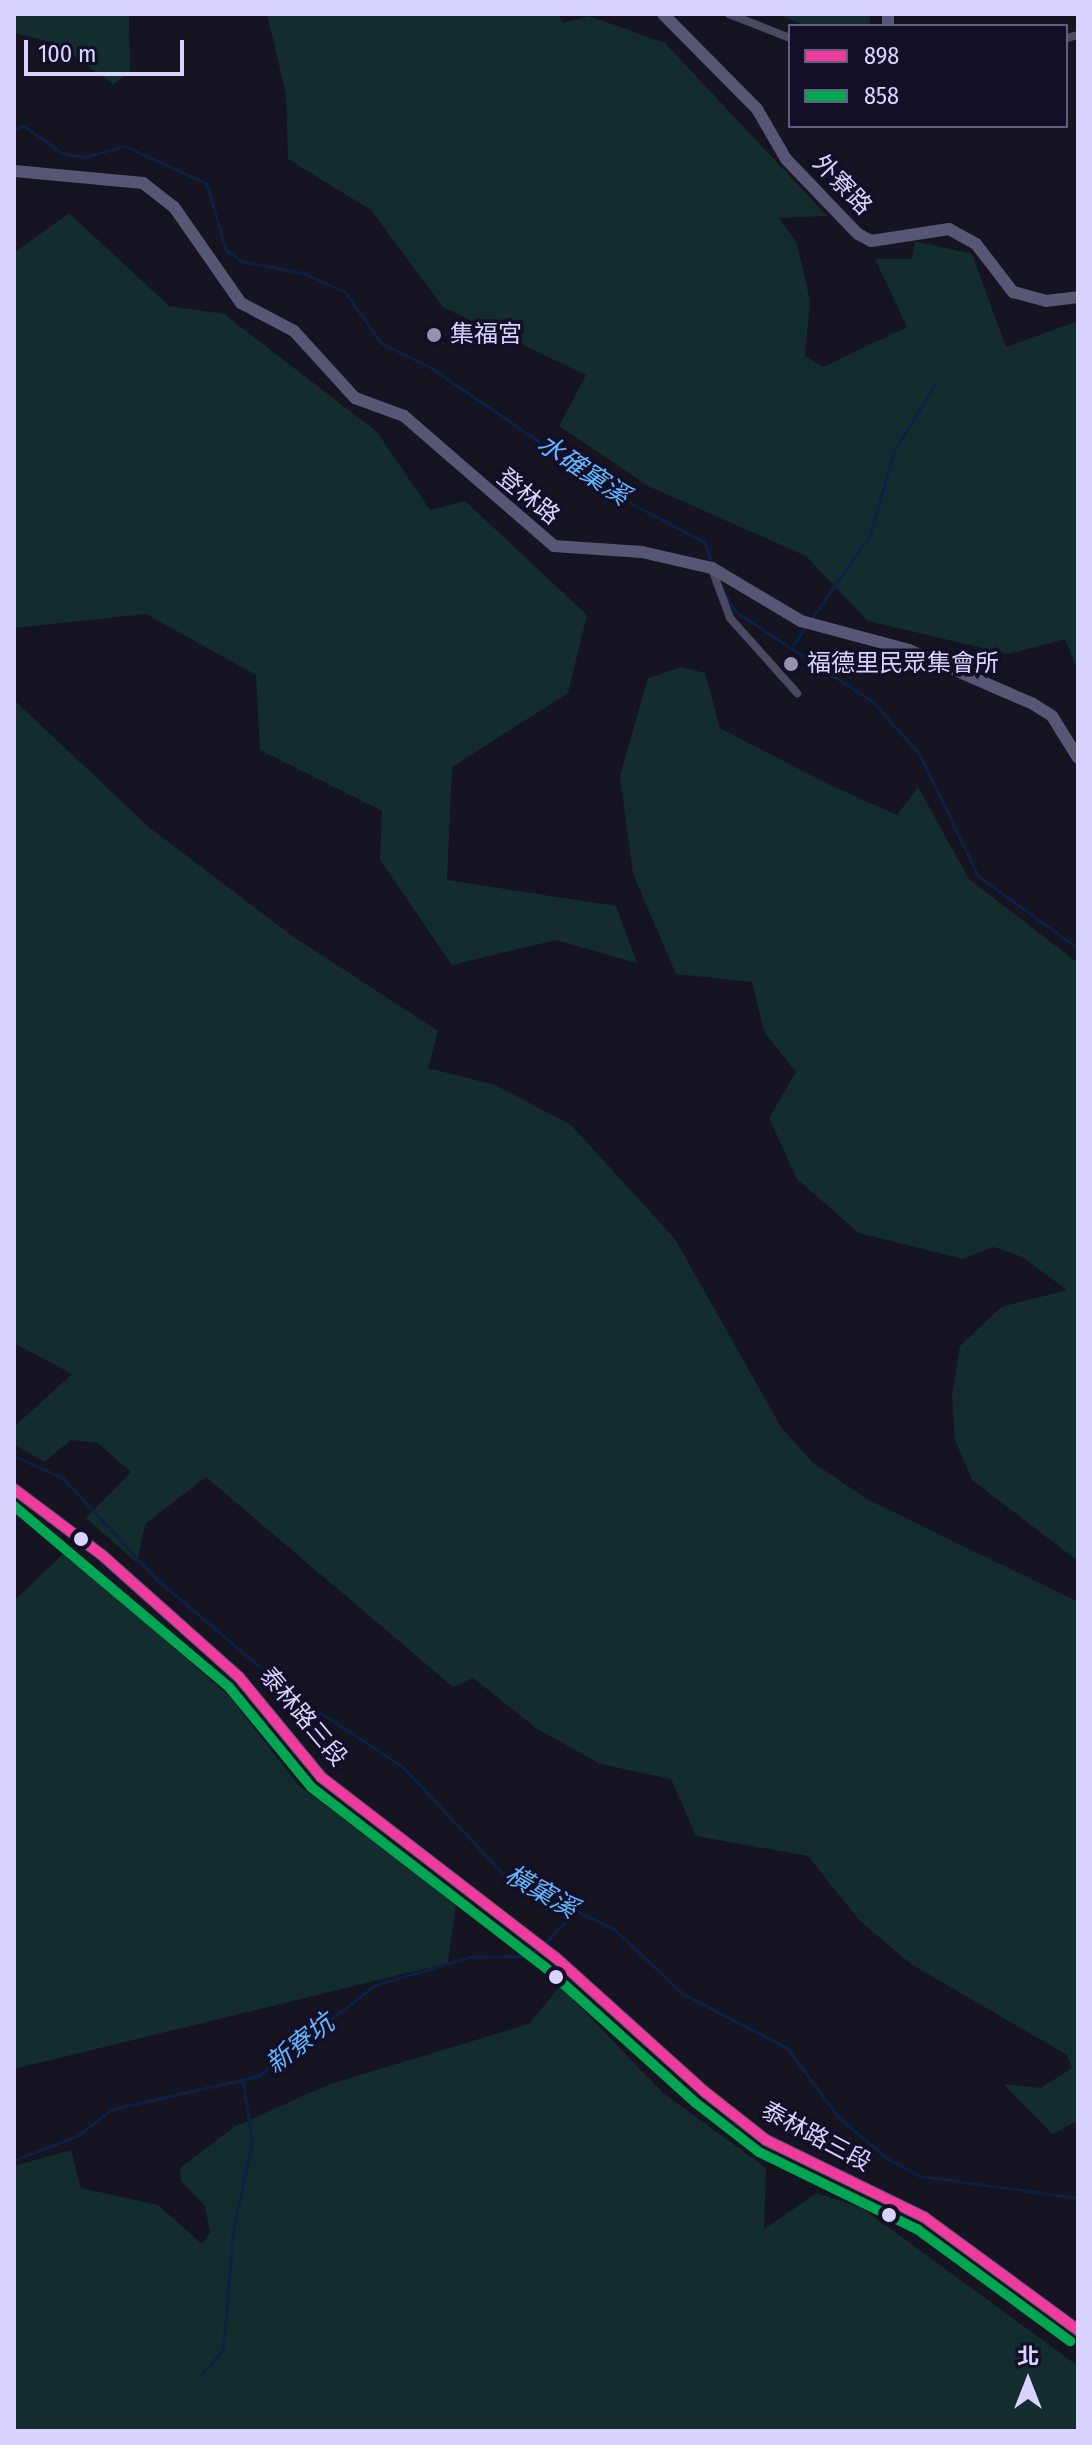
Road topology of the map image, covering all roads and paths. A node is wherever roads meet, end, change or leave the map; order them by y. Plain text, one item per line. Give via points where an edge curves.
1 (663, 14) edge
2 (729, 14) edge
3 (788, 37) edge
4 (14, 171) edge
5 (1078, 297) edge
6 (717, 570) junction
7 (797, 693) dead end
8 (1078, 758) edge
9 (14, 1489) edge
10 (1078, 2330) edge

1 - 5 street, 外寮路 via 757,109 786,159 858,234 871,241 949,229 976,244 1013,292 1046,301
2 - 3 street
4 - 6 street, 登林路 via 143,183 168,201 241,303 294,331 355,398 404,416 554,546 642,552
6 - 7 street via 730,618
6 - 8 street, 登林路 via 801,621 909,650 1033,704 1052,716
9 - 10 street, 泰林路三段 via 102,1555 239,1677 321,1777 553,1955 766,2140 924,2217

